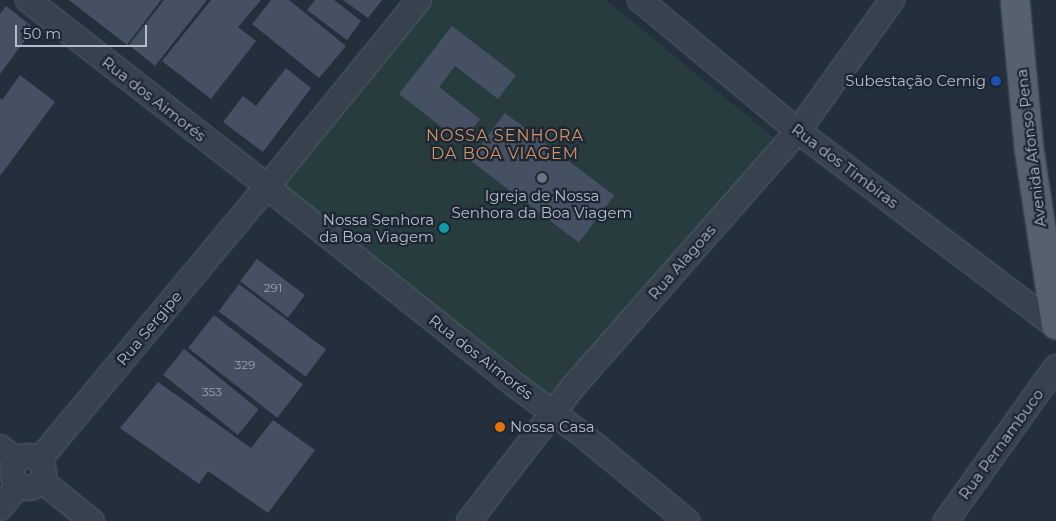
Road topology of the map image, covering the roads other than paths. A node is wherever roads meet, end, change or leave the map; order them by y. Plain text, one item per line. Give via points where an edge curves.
1 (28, 0) edge
2 (419, 0) edge
3 (640, 0) edge
4 (892, 0) edge
5 (1015, 0) edge
6 (798, 131) junction
7 (267, 186) junction
8 (1056, 325) edge
9 (1056, 367) edge
10 (552, 412) junction
11 (23, 467) edge
12 (0, 508) edge
13 (92, 521) edge
14 (469, 521) edge
15 (687, 521) edge
16 (946, 521) edge

1 - 7 street, Rua dos Aimorés
2 - 7 street, Rua Sergipe
3 - 6 street, Rua dos Timbiras
4 - 6 street, Rua Alagoas
5 - 8 main road, Avenida Afonso Pena via 1029,149
6 - 8 street, Rua dos Timbiras
6 - 10 street, Rua Alagoas
7 - 10 street, Rua dos Aimorés
7 - 11 street, Rua Sergipe
9 - 16 street, Rua Pernambuco
10 - 14 street, Rua Alagoas
10 - 15 street, Rua dos Aimorés
11 - 12 street, Rua Sergipe
11 - 13 street

